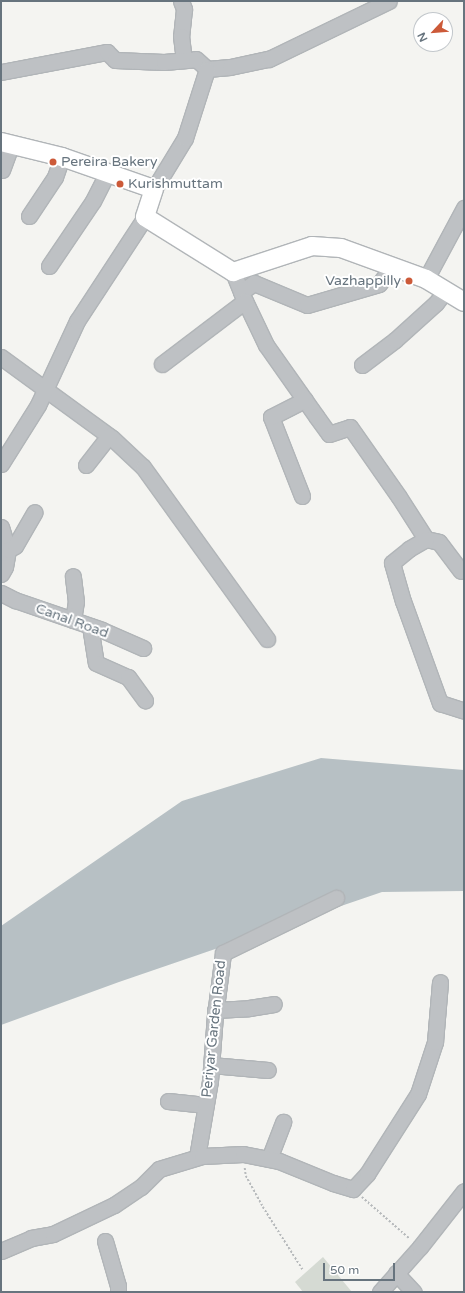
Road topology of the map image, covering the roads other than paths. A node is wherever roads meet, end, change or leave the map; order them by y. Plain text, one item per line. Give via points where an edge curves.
1 (181, 1) edge
2 (389, 1) edge
3 (184, 60) junction
4 (208, 69) junction
5 (1, 72) edge
6 (6, 144) edge
7 (62, 157) junction
8 (2, 170) dead end
9 (108, 172) junction
10 (154, 189) junction
11 (464, 208) edge
12 (29, 216) dead end
13 (145, 217) junction
14 (49, 266) dead end
15 (392, 267) junction
16 (233, 272) junction
17 (426, 279) junction
18 (445, 291) junction
19 (243, 296) junction
20 (464, 302) edge
21 (1, 358) edge
22 (162, 364) dead end
23 (362, 365) dead end
24 (45, 390) junction
25 (305, 400) junction
26 (109, 436) junction
27 (1, 464) edge
28 (86, 465) dead end
29 (302, 496) dead end
30 (35, 512) dead end
31 (1, 527) edge
32 (426, 538) junction
33 (8, 550) junction
34 (461, 571) dead end
35 (1, 574) edge
36 (73, 576) dead end
37 (1, 594) edge
38 (73, 620) junction
39 (90, 626) junction
40 (267, 639) dead end
41 (143, 648) dead end
42 (145, 700) dead end
43 (464, 710) edge
44 (336, 898) dead end
45 (440, 982) dead end
46 (274, 1004) dead end
47 (215, 1010) junction
48 (211, 1065) junction
49 (268, 1070) dead end
50 (168, 1101) dead end
51 (206, 1105) junction
52 (282, 1122) dead end
53 (197, 1158) junction
54 (269, 1159) junction
55 (464, 1190) edge
56 (105, 1241) dead end
57 (1, 1252) edge
58 (396, 1274) junction
59 (118, 1292) edge
60 (380, 1292) edge
61 (414, 1292) edge

1 - 3 street via 184,9 180,36
2 - 4 street via 269,59
3 - 4 street via 196,59
3 - 5 street via 115,60 107,52
4 - 10 street via 185,138
6 - 7 main road
6 - 8 street
7 - 9 main road
7 - 12 street via 55,177
9 - 10 main road
9 - 14 street via 94,201
10 - 13 main road
11 - 17 street
13 - 16 main road
13 - 24 street via 77,321
15 - 16 main road via 341,248 312,246
15 - 17 main road
15 - 19 street via 379,284 307,305 254,283
16 - 19 street
17 - 18 main road
18 - 20 main road
18 - 23 street via 436,303 395,340
19 - 22 street
19 - 25 street via 266,346
21 - 24 street
24 - 26 street
24 - 27 street
25 - 29 street via 271,417
25 - 32 street via 329,434 350,427
26 - 28 street
26 - 40 street via 143,467
30 - 33 street via 15,546
31 - 33 street
32 - 34 street via 439,542
32 - 43 street via 392,563 403,601 440,702
33 - 35 street
36 - 38 street via 76,602
37 - 38 street, Canal Road
38 - 39 street, Canal Road
39 - 41 street, Canal Road
39 - 42 street via 96,663 128,677
44 - 47 street, Periyar Garden Road via 223,954
45 - 54 street via 435,1042 418,1094 367,1174 353,1189 279,1160
46 - 47 street
47 - 48 street, Periyar Garden Road
48 - 49 street
48 - 51 street, Periyar Garden Road
50 - 51 street
51 - 53 street, Periyar Garden Road
52 - 54 street
53 - 54 street via 243,1154
53 - 57 street via 159,1169 141,1188 114,1205 52,1234 31,1238
55 - 58 street
56 - 59 street
58 - 60 street
58 - 61 street

